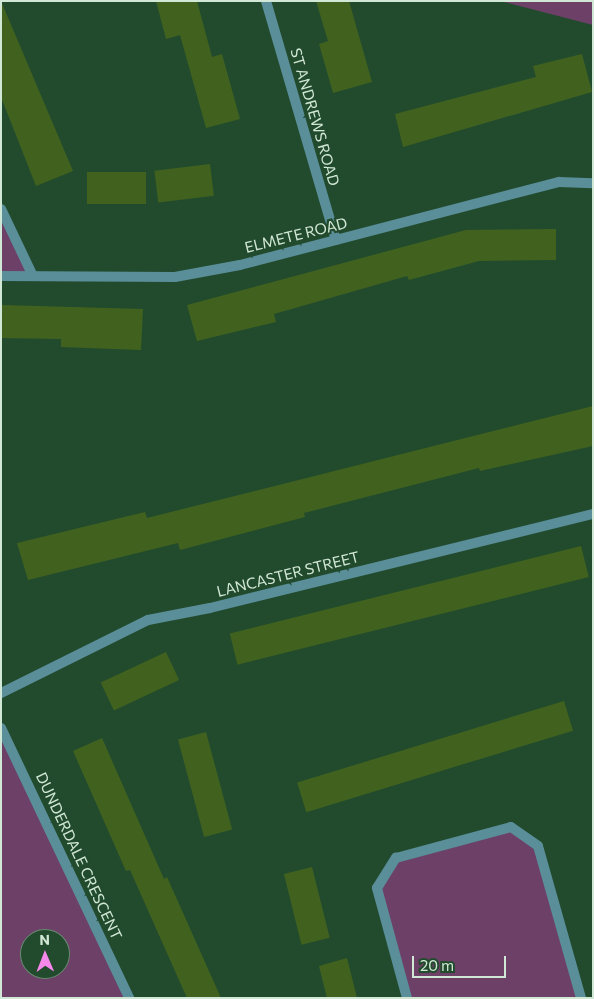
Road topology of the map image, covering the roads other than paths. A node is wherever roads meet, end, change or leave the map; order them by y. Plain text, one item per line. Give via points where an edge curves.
1 (266, 1) edge
2 (593, 183) edge
3 (1, 209) edge
4 (336, 240) junction
5 (1, 276) edge
6 (33, 276) junction
7 (593, 514) edge
8 (1, 692) edge
9 (1, 728) edge
10 (129, 998) edge
11 (407, 998) edge
12 (581, 998) edge

1 - 4 street, ST ANDREWS ROAD
2 - 4 street, ELMETE ROAD via 559,182
3 - 6 street
4 - 6 street, ELMETE ROAD via 175,277
5 - 6 street, ELMETE ROAD
7 - 8 street, LANCASTER STREET via 210,608 148,620
9 - 10 street, DUNDERDALE CRESCENT
11 - 12 street via 377,888 396,858 511,827 538,846

